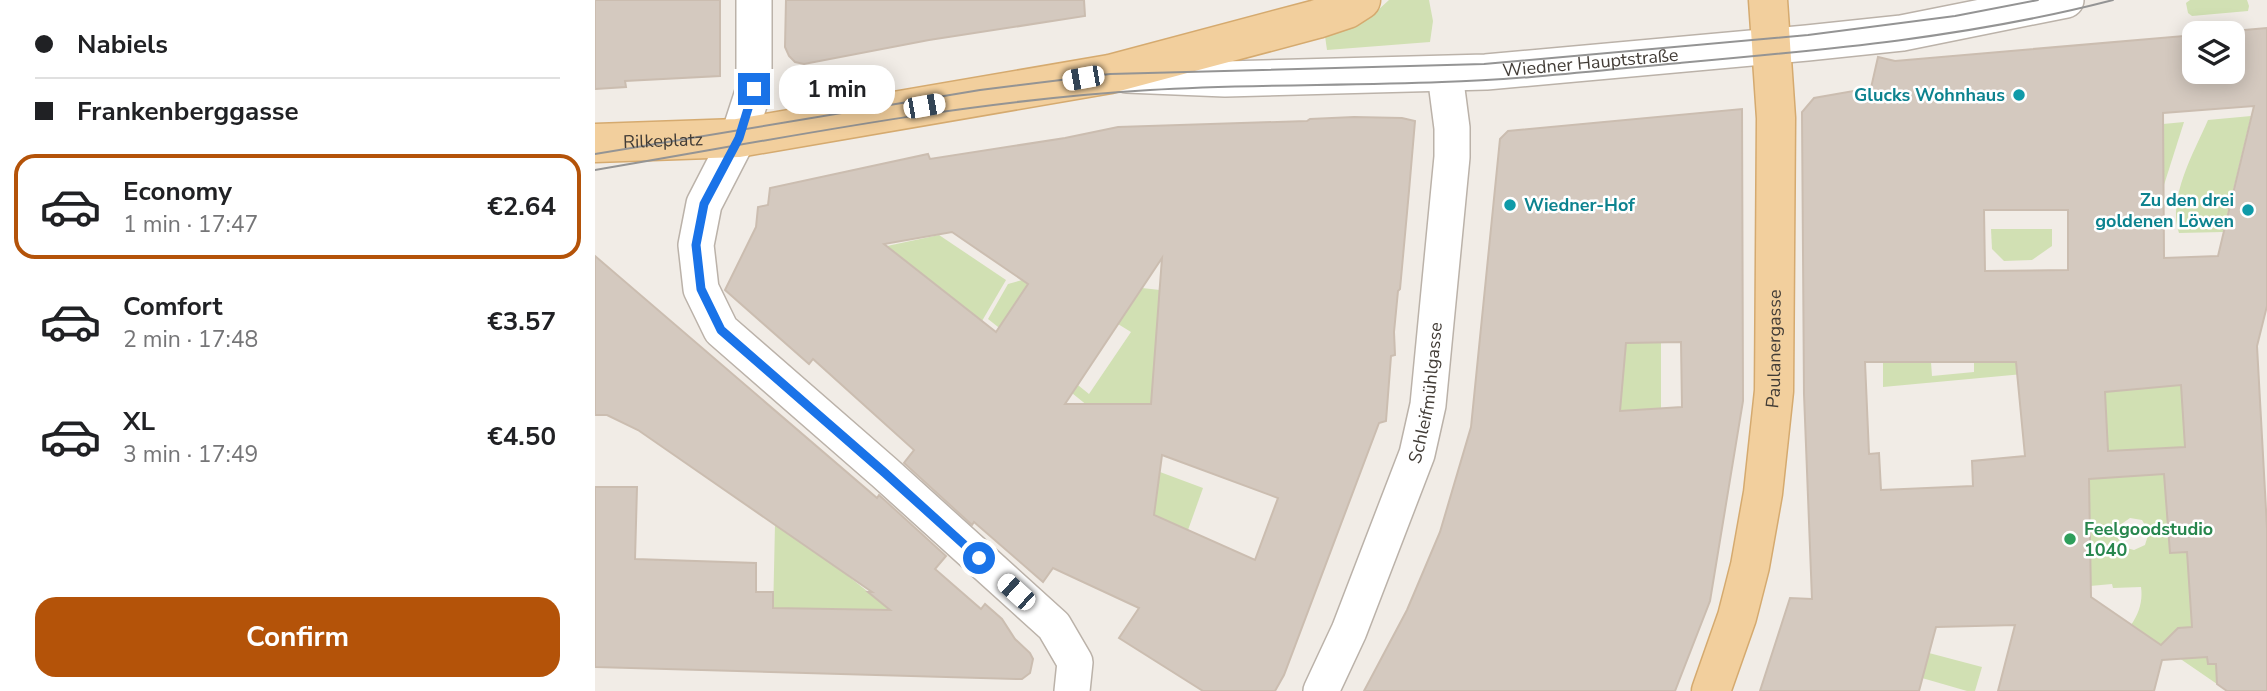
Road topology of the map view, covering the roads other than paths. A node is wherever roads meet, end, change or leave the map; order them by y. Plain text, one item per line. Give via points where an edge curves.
1 (754, 0) edge
2 (1361, 0) edge
3 (1768, 0) edge
4 (2066, 0) edge
5 (1771, 47) junction
6 (1110, 74) junction
7 (1445, 74) junction
8 (739, 138) junction
9 (595, 143) edge
10 (1072, 691) edge
11 (1321, 691) edge
12 (1711, 691) edge

1 - 8 street via 754,89
2 - 6 main road, Wiedner Hauptstraße via 1317,19
3 - 5 main road, Paulanergasse
4 - 5 street, Wiedner Hauptstraße via 1923,29
5 - 7 street, Wiedner Hauptstraße
5 - 12 main road, Paulanergasse via 1776,118 1775,391 1749,566
6 - 7 street, Wiedner Hauptstraße via 1212,79
6 - 8 main road, Wiedner Hauptstraße
7 - 11 street, Schleifmühlgasse via 1452,157 1428,405 1417,454
8 - 9 main road, Rilkeplatz
8 - 10 street, Rilkeplatz via 704,204 696,245 701,289 721,330 1054,626 1075,662

